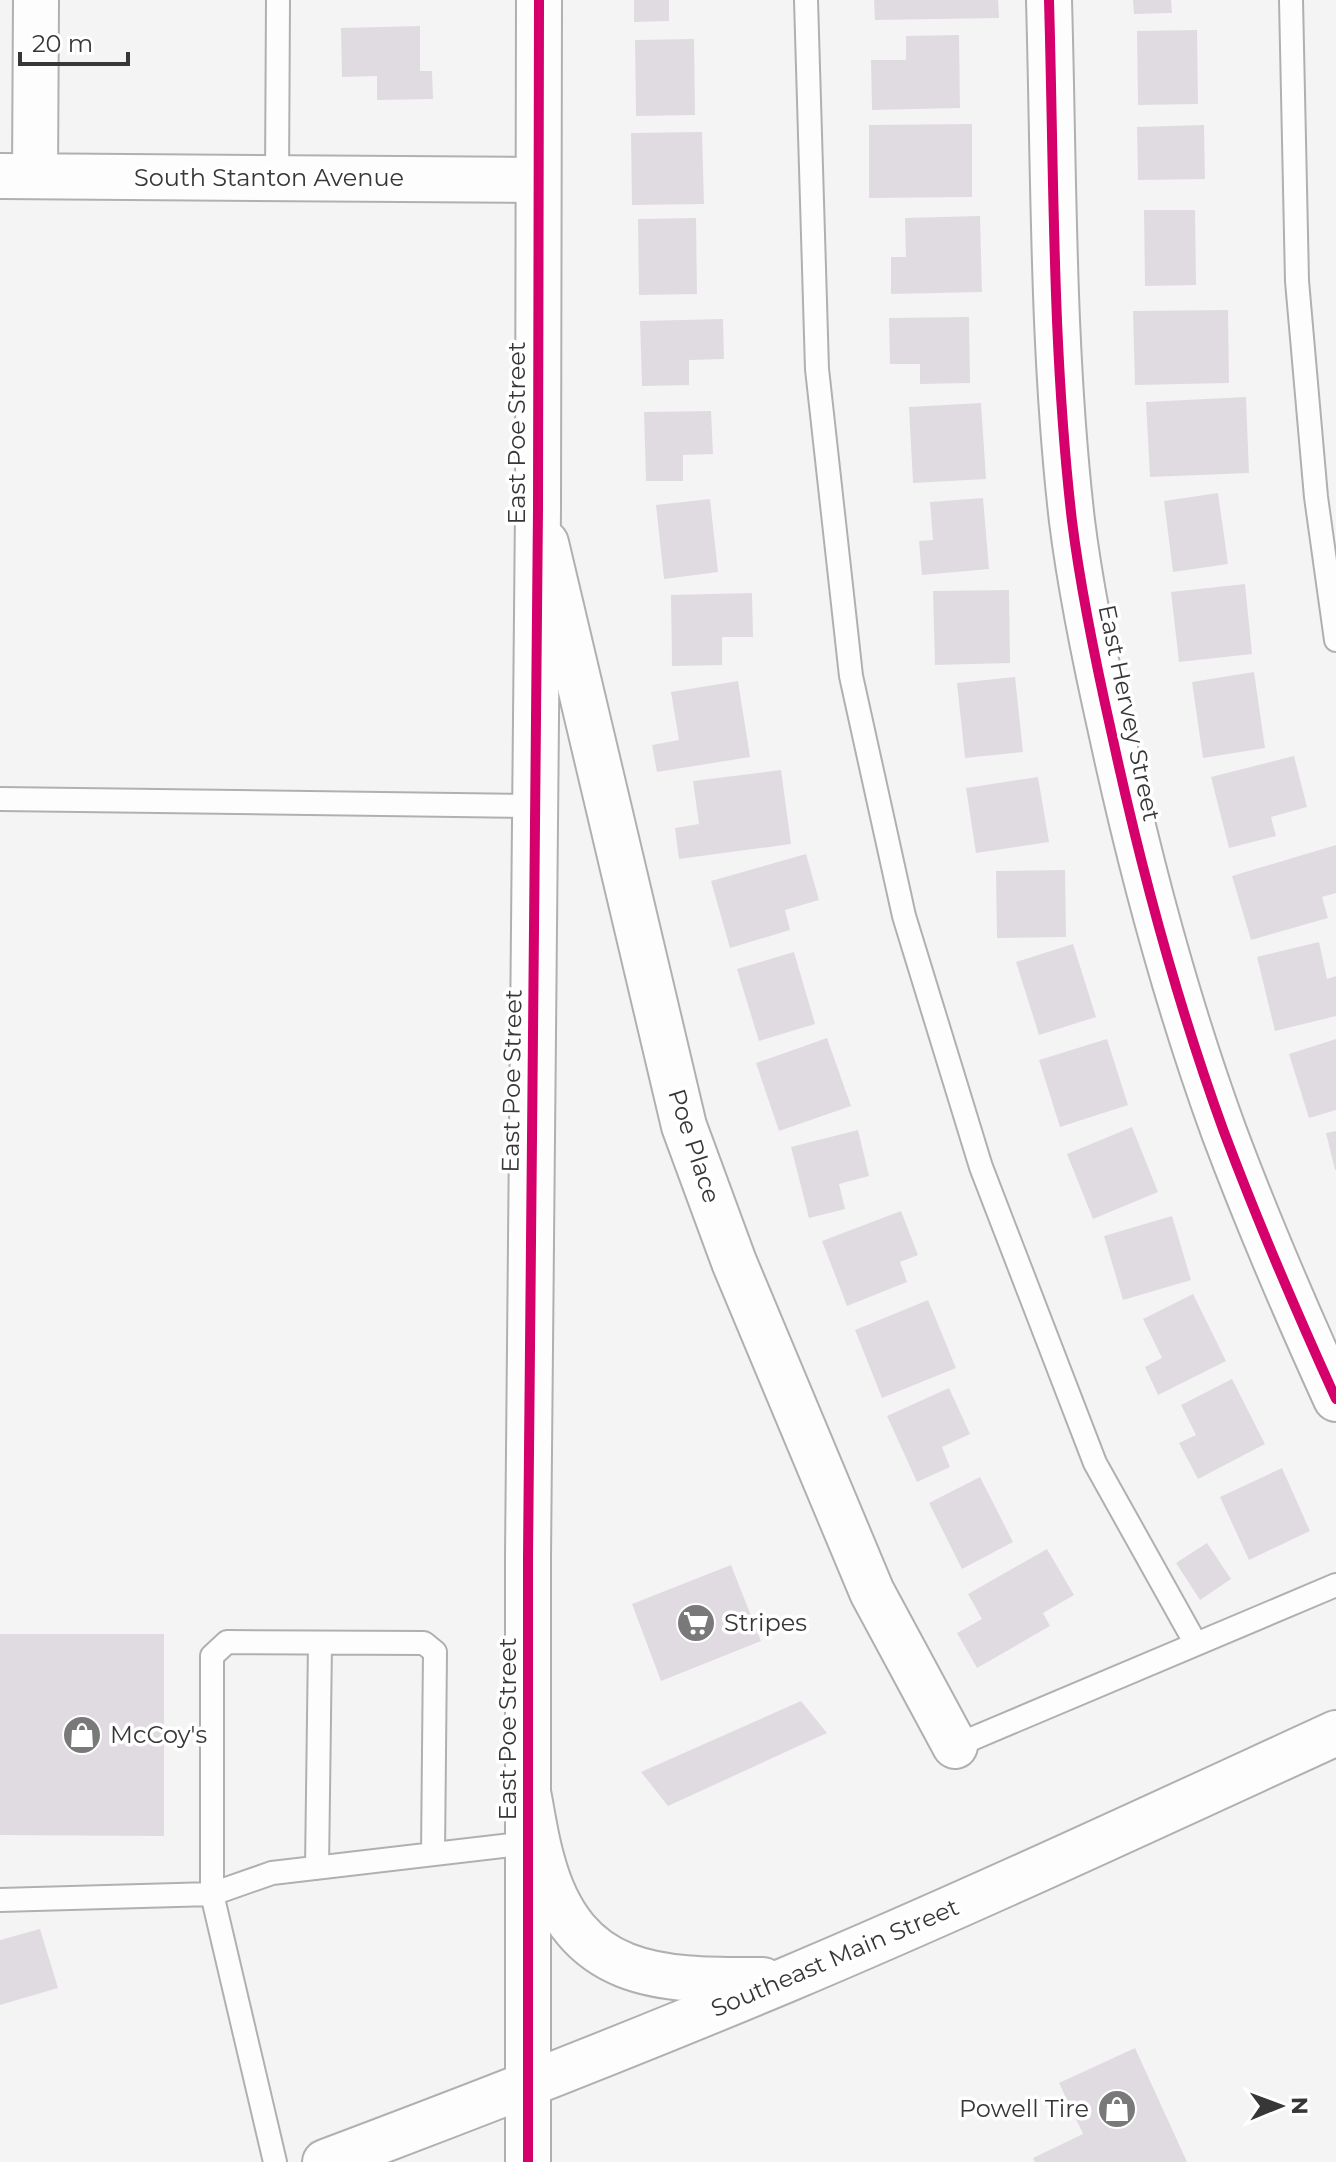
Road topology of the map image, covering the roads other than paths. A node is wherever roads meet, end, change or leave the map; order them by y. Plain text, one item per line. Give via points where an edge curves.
1 (36, 0) edge
2 (278, 0) edge
3 (539, 0) edge
4 (806, 0) edge
5 (1049, 0) edge
6 (1291, 0) edge
7 (18, 176) edge
8 (277, 178) junction
9 (537, 180) junction
10 (538, 509) junction
11 (1336, 640) edge
12 (0, 799) edge
13 (535, 806) junction
14 (1336, 1399) edge
15 (1336, 1585) edge
16 (320, 1643) junction
17 (1196, 1644) junction
18 (1336, 1733) edge
19 (955, 1746) joint
20 (527, 1787) junction
21 (528, 1843) junction
22 (433, 1854) junction
23 (317, 1868) junction
24 (212, 1894) junction
25 (0, 1900) edge
26 (785, 1980) junction
27 (528, 2085) junction
28 (275, 2162) edge
29 (325, 2162) edge
30 (528, 2162) edge

1 - 7 street
2 - 8 lane
3 - 9 street, East Poe Street
4 - 17 lane via 821,400 851,676 904,916 981,1167 1095,1463
5 - 14 street, East Hervey Street via 1060,365 1073,522 1097,667 1131,825 1184,1010 1224,1131
6 - 11 lane via 1297,281 1316,497
7 - 8 street, South Stanton Avenue
8 - 9 street, South Stanton Avenue
9 - 10 street, East Poe Street
10 - 13 street, East Poe Street
10 - 19 street, Poe Place via 684,1126 734,1262 872,1592
12 - 13 lane
13 - 20 street, East Poe Street
15 - 17 lane
16 - 22 lane via 424,1643 435,1652
16 - 23 lane
16 - 24 lane via 227,1642 212,1656
17 - 19 lane
18 - 26 street, Southeast Main Street
20 - 21 street, East Poe Street
20 - 26 street via 553,1892 583,1938 605,1956 651,1975 689,1981
21 - 22 lane
21 - 27 street, East Poe Street
22 - 23 lane
23 - 24 lane via 272,1873
24 - 25 lane
24 - 28 lane
26 - 27 street, Southeast Main Street
27 - 29 street, Southeast Main Street
27 - 30 street, East Poe Street

